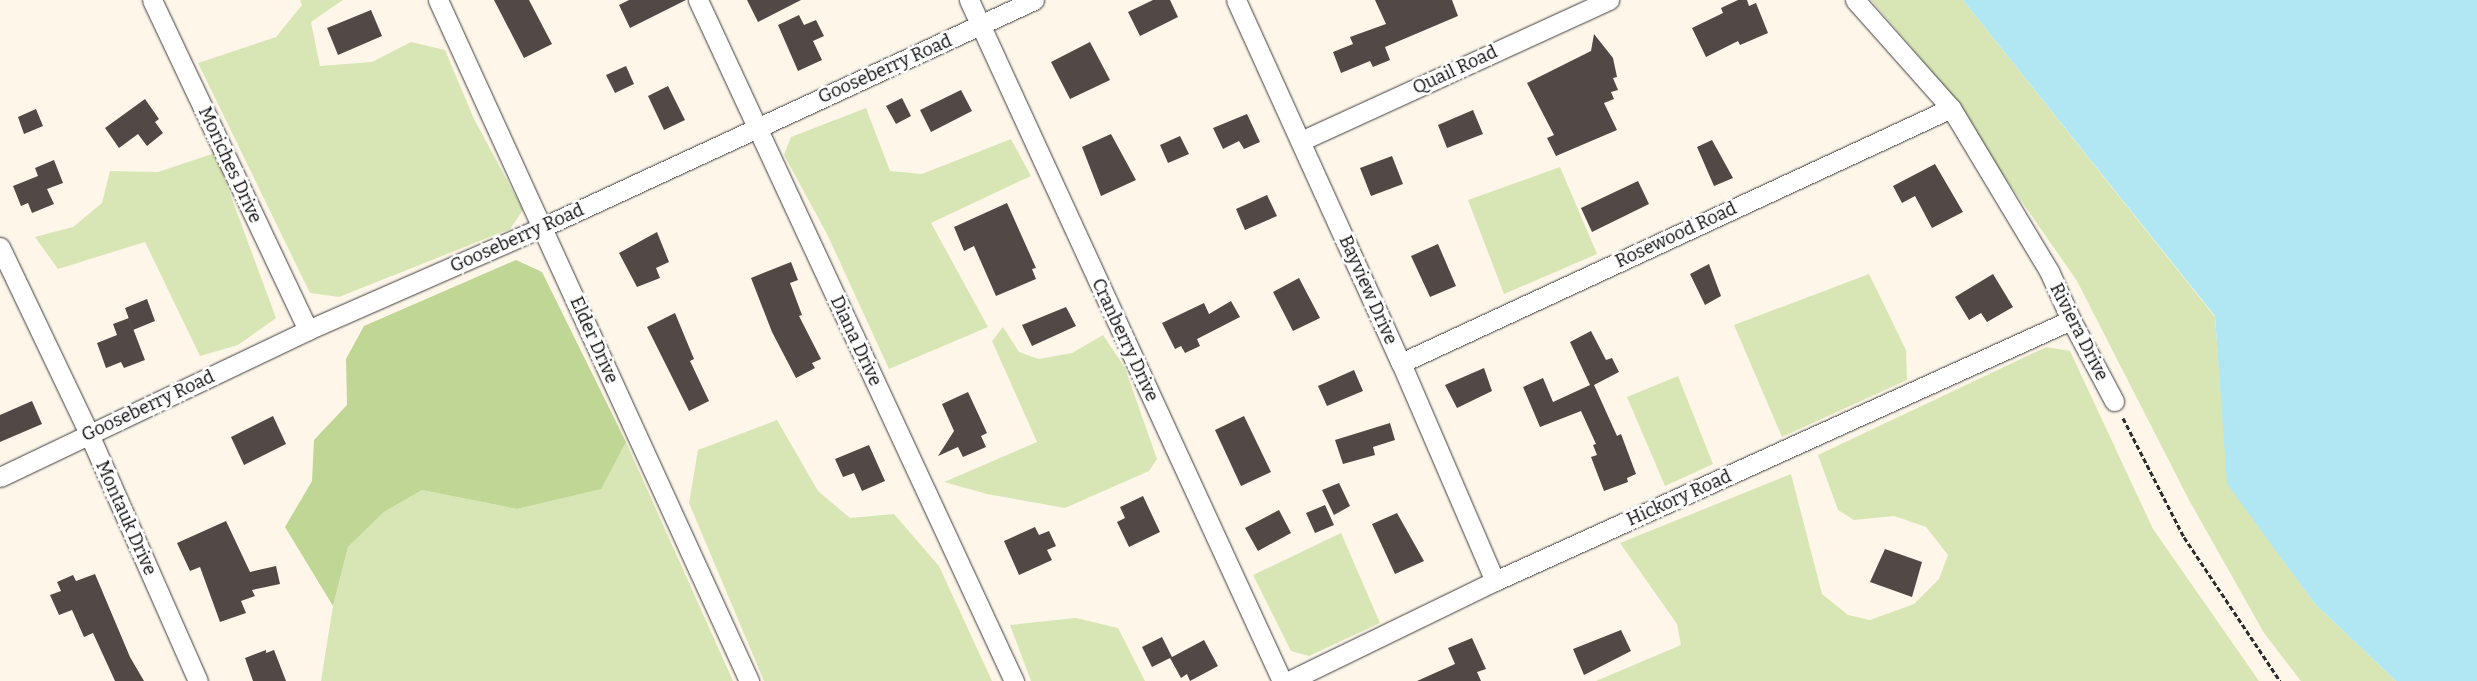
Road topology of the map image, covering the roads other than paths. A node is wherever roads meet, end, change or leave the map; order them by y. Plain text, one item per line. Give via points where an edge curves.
1 (152, 0) edge
2 (438, 0) edge
3 (698, 0) edge
4 (969, 0) edge
5 (1034, 0) edge
6 (1236, 0) edge
7 (1609, 0) edge
8 (1855, 0) edge
9 (980, 25) junction
10 (1951, 108) junction
11 (756, 127) junction
12 (1300, 141) junction
13 (543, 227) junction
14 (0, 247) edge
15 (2071, 320) junction
16 (308, 330) junction
17 (1401, 363) junction
18 (2114, 401) road end
19 (89, 434) junction
20 (0, 477) edge
21 (1495, 582) junction
22 (198, 681) edge
23 (748, 681) edge
24 (1014, 681) edge
25 (1282, 681) edge
26 (1289, 681) edge

1 - 16 street, Moriches Drive
2 - 13 street, Elder Drive
3 - 11 street, Diana Drive
4 - 9 street, Cranberry Drive
5 - 9 street, Gooseberry Road
6 - 12 street, Bayview Drive
7 - 12 street, Quail Road
8 - 10 street, Riviera Drive
9 - 11 street, Gooseberry Road
9 - 25 street, Cranberry Drive
10 - 15 street, Riviera Drive via 2049,271
10 - 17 street, Rosewood Road
11 - 13 street, Gooseberry Road
11 - 24 street, Diana Drive
12 - 17 street, Bayview Drive
13 - 16 street, Gooseberry Road
13 - 23 street, Elder Drive
14 - 19 street, Montauk Drive
15 - 18 street, Riviera Drive
15 - 21 street, Hickory Road
16 - 19 street, Gooseberry Road
17 - 21 street, Bayview Drive
19 - 20 street, Gooseberry Road
19 - 22 street, Montauk Drive
21 - 26 street, Hickory Road

